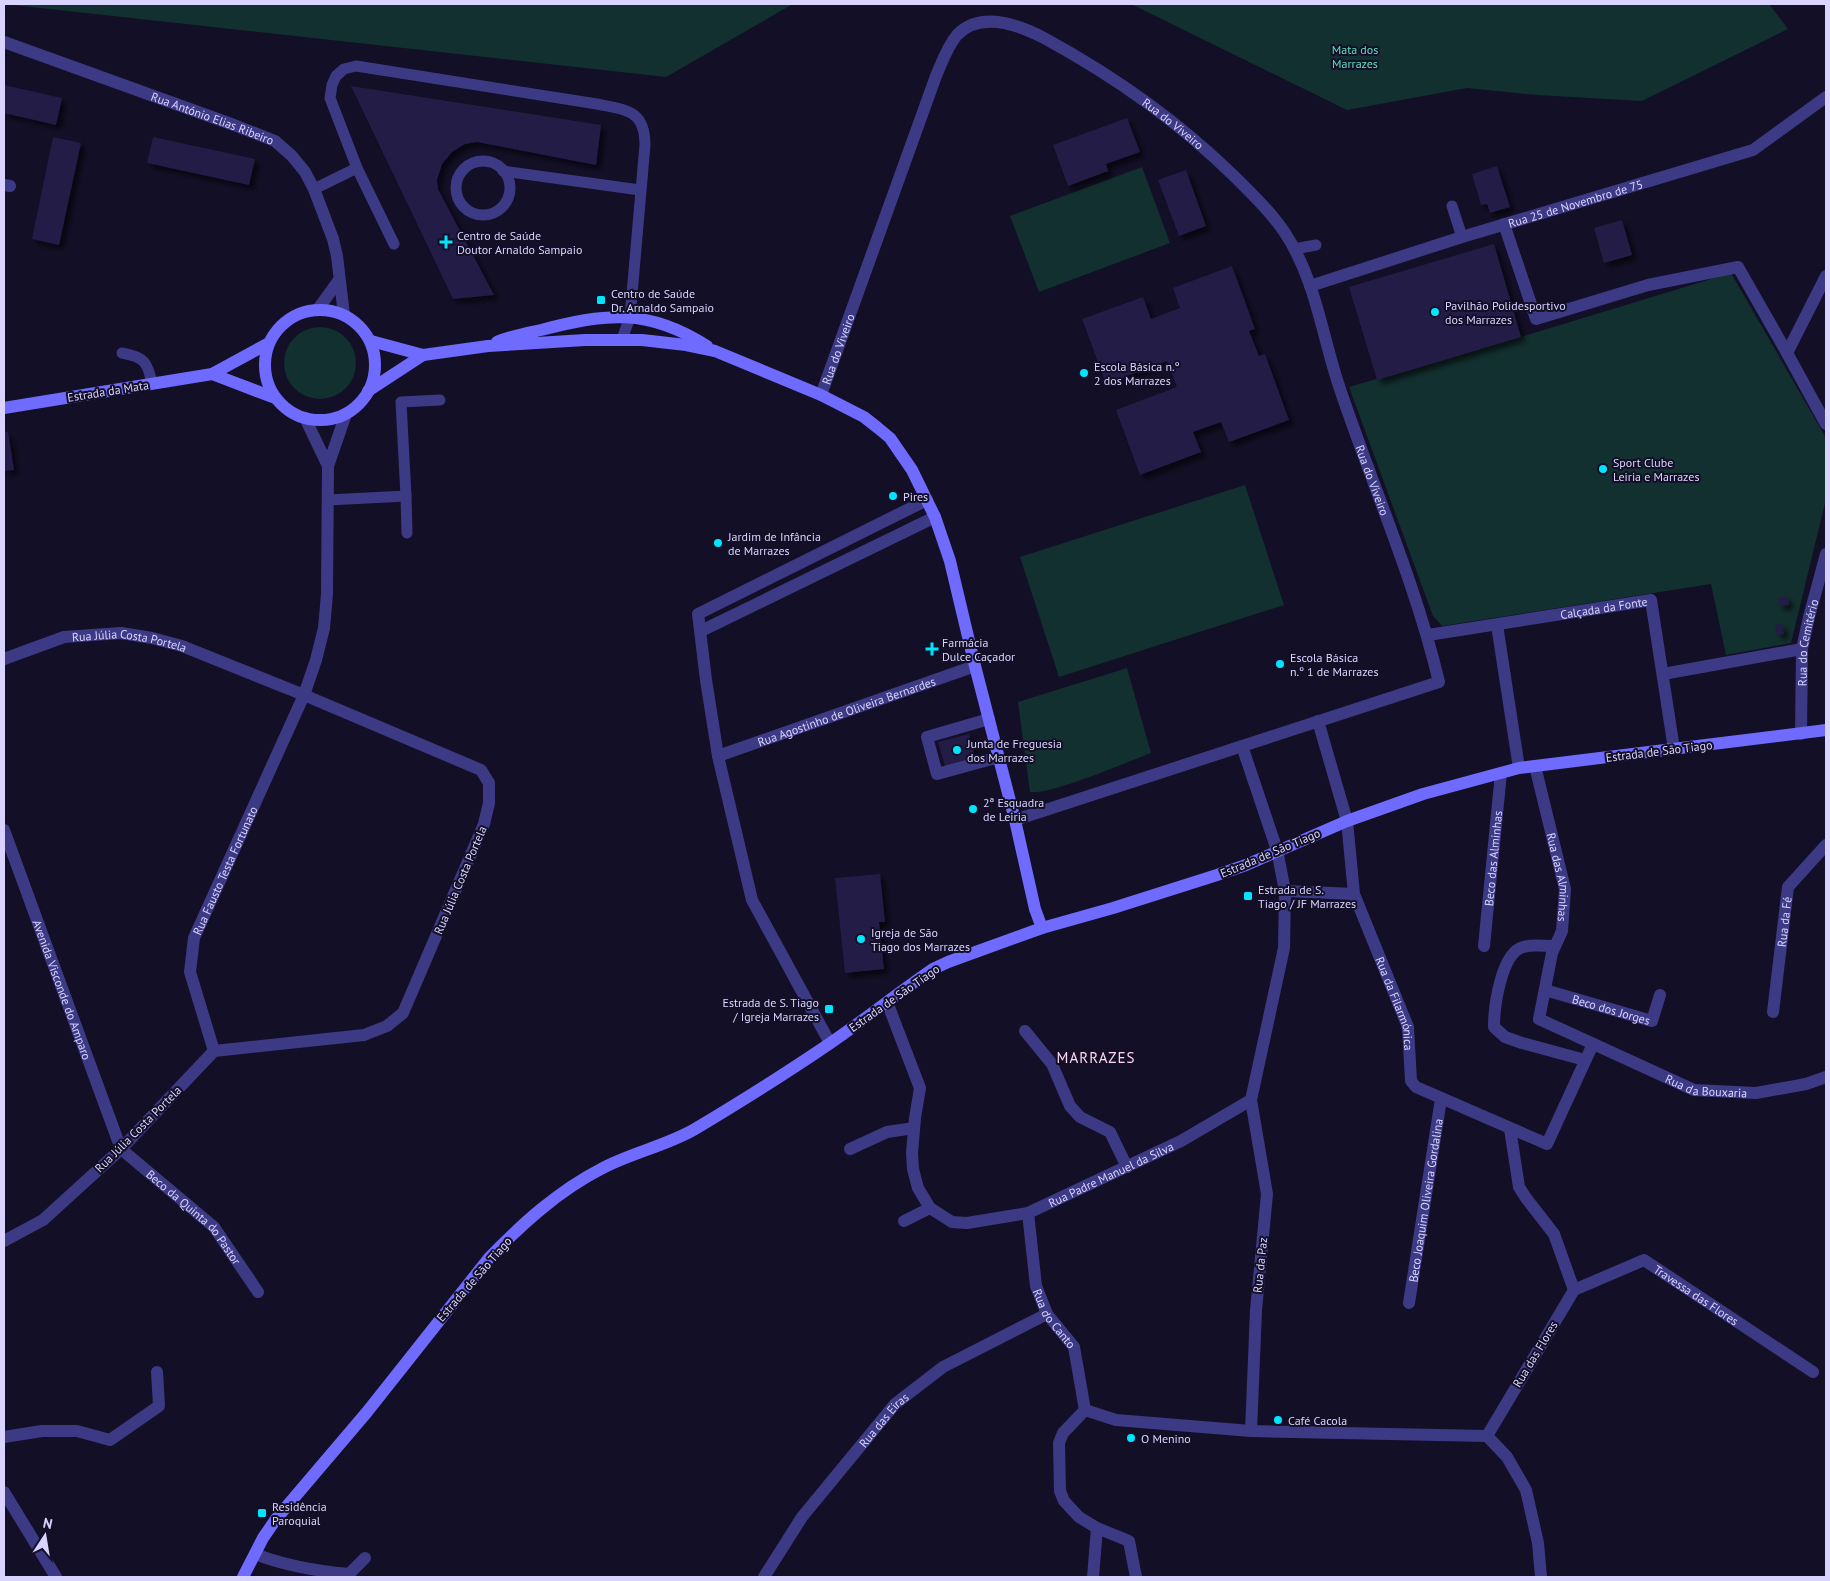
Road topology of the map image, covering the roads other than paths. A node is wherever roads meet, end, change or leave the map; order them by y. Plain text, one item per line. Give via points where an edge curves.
1 (4, 42) edge
2 (1826, 97) edge
3 (357, 168) junction
4 (504, 171) junction
5 (314, 189) junction
6 (640, 190) junction
7 (1452, 206) dead end
8 (1504, 224) junction
9 (1462, 237) junction
10 (394, 244) dead end
11 (1316, 245) dead end
12 (1294, 249) junction
13 (1826, 276) edge
14 (339, 280) junction
15 (1310, 286) junction
16 (318, 309) junction
17 (344, 315) junction
18 (630, 317) junction
19 (622, 339) junction
20 (370, 341) junction
21 (269, 343) junction
22 (488, 346) junction
23 (715, 351) junction
24 (122, 353) dead end
25 (1787, 353) junction
26 (423, 355) junction
27 (212, 374) junction
28 (152, 384) junction
29 (368, 391) junction
30 (821, 394) junction
31 (275, 398) junction
32 (440, 400) dead end
33 (4, 408) edge
34 (346, 414) junction
35 (305, 418) junction
36 (1826, 424) edge
37 (328, 466) junction
38 (406, 496) junction
39 (328, 500) junction
40 (927, 500) junction
41 (935, 517) junction
42 (407, 533) dead end
43 (1826, 554) edge
44 (1497, 625) junction
45 (701, 631) junction
46 (1428, 635) junction
47 (1802, 649) junction
48 (4, 660) edge
49 (975, 666) junction
50 (1663, 674) junction
51 (304, 695) junction
52 (989, 719) junction
53 (1318, 721) junction
54 (1826, 730) edge
55 (1801, 734) junction
56 (1242, 746) junction
57 (1674, 749) junction
58 (718, 756) junction
59 (999, 757) junction
60 (1535, 766) junction
61 (1519, 768) junction
62 (1502, 772) junction
63 (1015, 820) junction
64 (1346, 821) junction
65 (4, 830) edge
66 (1826, 845) edge
67 (1277, 850) junction
68 (1285, 891) junction
69 (1354, 894) junction
70 (1042, 928) junction
71 (1484, 946) dead end
72 (1554, 946) junction
73 (1545, 990) junction
74 (1660, 995) dead end
75 (887, 1002) junction
76 (1773, 1012) dead end
77 (1025, 1031) dead end
78 (830, 1043) junction
79 (1593, 1044) junction
80 (214, 1051) junction
81 (1585, 1060) junction
82 (1826, 1077) edge
83 (1442, 1099) junction
84 (1251, 1100) junction
85 (914, 1128) junction
86 (1510, 1129) junction
87 (121, 1149) junction
88 (850, 1149) dead end
89 (1126, 1167) junction
90 (930, 1208) junction
91 (1028, 1213) junction
92 (904, 1221) dead end
93 (4, 1240) edge
94 (1574, 1290) junction
95 (258, 1292) dead end
96 (1409, 1304) dead end
97 (1047, 1314) junction
98 (157, 1372) dead end
99 (1813, 1372) dead end
100 (1086, 1410) junction
101 (1251, 1431) junction
102 (1487, 1436) junction
103 (4, 1437) edge
104 (4, 1492) edge
105 (1097, 1528) junction
106 (255, 1554) junction
107 (365, 1558) dead end
108 (56, 1577) edge
109 (243, 1577) edge
110 (764, 1577) edge
111 (1094, 1577) edge
112 (1136, 1577) edge
113 (1540, 1577) edge

1 - 5 street, Rua António Elias Ribeiro via 274,142 292,156
2 - 8 street, Rua 25 de Novembro de 75 via 1753,150
3 - 5 lane
3 - 6 lane via 330,98 336,76 344,69 356,66 597,104 628,112 637,117 645,134
3 - 10 lane
4 - 4 lane via 485,161 468,166 458,179 456,188 462,205 469,211 486,215 501,208 507,201 510,184
4 - 6 lane
5 - 14 street, Rua António Elias Ribeiro via 333,239
6 - 18 lane
7 - 9 lane
8 - 9 street, Rua 25 de Novembro de 75
8 - 25 street via 1536,319 1648,285 1738,268
9 - 15 street, Rua 25 de Novembro de 75
11 - 12 lane
12 - 15 street, Rua do Viveiro
12 - 30 street, Rua do Viveiro via 1258,200 1211,154 1147,101 1083,59 1020,26 994,21 968,26 947,50 936,76
13 - 25 street
14 - 16 street
14 - 17 street, Rua António Elias Ribeiro
15 - 46 street, Rua do Viveiro via 1339,384
16 - 17 main road
16 - 21 main road via 288,319
17 - 20 main road via 356,323
18 - 19 lane
18 - 22 main road via 572,322 498,340
18 - 23 main road via 670,325
19 - 22 main road
19 - 23 main road via 660,341
20 - 26 main road
20 - 29 main road via 375,362 374,377
21 - 27 main road, Estrada da Mata
21 - 31 main road via 264,371
22 - 26 main road
23 - 30 main road
24 - 28 lane via 135,355 148,366
25 - 36 street
26 - 29 main road
27 - 28 main road, Estrada da Mata
27 - 31 main road
28 - 33 main road, Estrada da Mata
29 - 34 main road
30 - 40 main road via 864,417 890,438
31 - 35 main road via 288,411
32 - 38 lane via 401,402
34 - 35 main road via 333,419
34 - 37 street
35 - 37 street
37 - 39 street, Rua Fausto Testa Fortunato
38 - 39 lane
38 - 42 lane
39 - 51 street, Rua Fausto Testa Fortunato via 324,628
40 - 41 main road
40 - 45 street via 698,614
41 - 45 street
41 - 49 main road via 950,561
43 - 47 street, Rua do Cemitério
44 - 46 street
44 - 50 street, Calçada da Fonte via 1651,600
44 - 61 street
45 - 58 street
46 - 53 street, Rua do Viveiro via 1439,682
47 - 50 street
47 - 55 street, Rua do Cemitério
48 - 51 street, Rua Júlia Costa Portela via 64,637 121,634 182,646
49 - 52 main road
49 - 58 street, Rua Agostinho de Oliveira Bernardes
50 - 57 street, Calçada da Fonte
51 - 80 street, Rua Fausto Testa Fortunato via 194,938 190,972
51 - 80 street, Rua Júlia Costa Portela via 481,770 489,783 489,804 484,824 403,1013 387,1026 364,1035
52 - 59 main road
52 - 59 street via 927,737 937,774
53 - 56 street
53 - 64 street, Rua da Filarmónica
54 - 55 main road, Estrada de São Tiago
55 - 57 main road, Estrada de São Tiago
56 - 63 street
56 - 67 street
57 - 60 main road, Estrada de São Tiago
58 - 78 street via 752,900
59 - 63 main road
60 - 61 main road, Estrada de São Tiago
60 - 72 street, Rua das Alminhas via 1565,889 1562,931
61 - 62 main road, Estrada de São Tiago
62 - 64 main road, Estrada de São Tiago via 1423,794
62 - 71 street, Beco das Alminhas
63 - 70 main road
64 - 67 main road, Estrada de São Tiago
64 - 69 street, Rua da Filarmónica
65 - 87 street, Avenida Visconde do Amparo
66 - 76 street, Rua da Fé via 1788,887
67 - 68 street
67 - 70 main road, Estrada de São Tiago via 1217,875
68 - 69 street
68 - 84 street via 1284,948
69 - 83 street, Rua da Filarmónica via 1408,1027 1410,1081
70 - 75 main road, Estrada de São Tiago via 933,969
72 - 73 street, Rua das Alminhas
72 - 81 street via 1534,945 1512,953 1501,983 1494,1027 1505,1037
73 - 74 street, Beco dos Jorges via 1652,1021
73 - 79 street, Rua das Alminhas via 1540,1020
75 - 78 main road, Estrada de São Tiago
75 - 85 street, Rua Padre Manuel da Silva via 920,1088
77 - 89 street via 1052,1064 1070,1106 1080,1117 1110,1132
78 - 106 main road, Estrada de São Tiago via 692,1130 602,1168 541,1209 489,1258 367,1412 276,1519
79 - 81 street
79 - 82 street, Rua da Bouxaria via 1694,1090 1756,1093
80 - 87 street, Rua Júlia Costa Portela
81 - 86 street via 1547,1144
83 - 86 street, Rua da Filarmónica
83 - 96 street, Beco Joaquim Oliveira Gordalina
84 - 89 street, Rua Padre Manuel da Silva via 1181,1141
84 - 101 street, Rua da Paz via 1267,1194 1256,1310
85 - 88 street via 887,1132
85 - 90 street, Rua Padre Manuel da Silva via 913,1169 918,1188
86 - 94 street via 1519,1187 1554,1234
87 - 93 street, Rua Júlia Costa Portela via 43,1220
87 - 95 street, Beco da Quinta do Pastor via 214,1227
89 - 91 street, Rua Padre Manuel da Silva
90 - 91 street, Rua Padre Manuel da Silva via 952,1222 968,1223
90 - 92 street
91 - 97 street, Rua do Canto via 1036,1286
94 - 99 street, Travessa das Flores via 1644,1260
94 - 102 street, Rua das Flores
97 - 100 street, Rua do Canto via 1074,1346
97 - 110 street, Rua das Eiras via 943,1367 895,1404 802,1516
98 - 103 street via 159,1406 110,1440 77,1431 42,1431
100 - 101 street via 1116,1420
100 - 105 street via 1063,1433 1059,1443 1060,1491 1064,1501 1079,1517
101 - 102 street
102 - 113 street via 1508,1458 1526,1490 1538,1543
104 - 108 street
105 - 111 street
105 - 112 street via 1129,1541
106 - 107 street via 293,1567 349,1574
106 - 109 main road, Estrada de São Tiago

